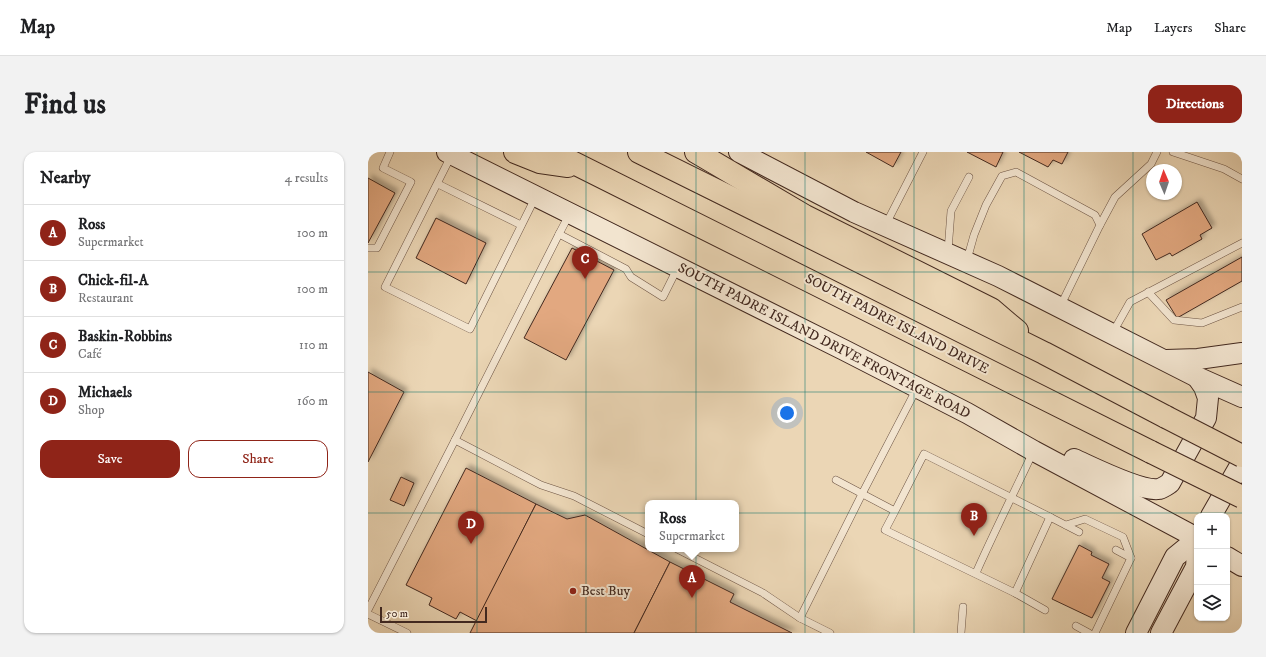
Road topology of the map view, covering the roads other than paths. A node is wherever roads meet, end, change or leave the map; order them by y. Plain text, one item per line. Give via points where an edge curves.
1 (390, 152) edge
2 (515, 152) edge
3 (552, 152) edge
4 (639, 152) edge
5 (696, 152) edge
6 (739, 152) edge
7 (923, 152) edge
8 (1157, 152) edge
9 (1173, 152) edge
10 (449, 153) edge
11 (583, 168) junction
12 (968, 177) dead end
13 (1242, 179) edge
14 (438, 184) junction
15 (536, 196) junction
16 (571, 213) junction
17 (1100, 225) junction
18 (521, 226) junction
19 (885, 226) junction
20 (560, 234) junction
21 (1242, 243) edge
22 (368, 248) edge
23 (948, 254) junction
24 (966, 262) junction
25 (678, 267) junction
26 (1148, 292) junction
27 (1242, 307) edge
28 (1060, 308) junction
29 (1112, 334) junction
30 (1044, 353) junction
31 (1242, 353) edge
32 (1164, 360) junction
33 (1197, 377) junction
34 (918, 388) junction
35 (1242, 397) edge
36 (967, 413) junction
37 (455, 440) junction
38 (1034, 451) junction
39 (1242, 456) edge
40 (1242, 462) edge
41 (836, 480) dead end
42 (862, 494) junction
43 (1242, 496) edge
44 (1012, 498) junction
45 (895, 511) junction
46 (1213, 513) edge
47 (1050, 517) junction
48 (1066, 525) junction
49 (645, 532) edge
50 (1079, 532) dead end
51 (1194, 537) edge
52 (1194, 541) edge
53 (1116, 550) dead end
54 (683, 552) edge
55 (1131, 558) junction
56 (1230, 559) edge
57 (1242, 566) edge
58 (1194, 572) edge
59 (976, 573) junction
60 (1015, 593) junction
61 (963, 607) dead end
62 (368, 610) edge
63 (1045, 610) dead end
64 (368, 614) edge
65 (800, 618) junction
66 (1076, 626) dead end
67 (407, 633) edge
68 (830, 633) edge
69 (961, 633) edge
70 (1089, 633) edge
71 (1095, 633) edge
72 (1136, 633) edge
73 (1162, 633) edge

1 - 22 lane via 382,168 411,182 377,248
2 - 11 highway via 540,162
3 - 11 highway, SOUTH PADRE ISLAND DRIVE
4 - 30 highway
5 - 30 highway via 805,216 991,309
6 - 19 main road
7 - 19 lane
8 - 17 lane via 1151,164 1116,197
9 - 13 lane via 1224,169
10 - 14 lane
10 - 15 main road, SOUTH PADRE ISLAND DRIVE FRONTAGE ROAD
11 - 43 highway, SOUTH PADRE ISLAND DRIVE, bridge
12 - 23 lane via 951,211
14 - 18 lane
14 - 18 lane via 385,287 470,329
15 - 16 main road, SOUTH PADRE ISLAND DRIVE FRONTAGE ROAD
15 - 18 lane
16 - 20 lane
16 - 25 main road, SOUTH PADRE ISLAND DRIVE FRONTAGE ROAD
17 - 24 lane via 1095,215 1016,172 1002,176 986,205
17 - 28 lane
19 - 23 main road
20 - 25 lane via 626,269 631,277 664,297
20 - 37 lane
21 - 26 lane
23 - 24 main road
24 - 28 main road
25 - 34 main road, SOUTH PADRE ISLAND DRIVE FRONTAGE ROAD
26 - 27 lane via 1174,320 1202,323
26 - 29 lane via 1130,302
28 - 29 main road
29 - 32 main road
30 - 39 highway, bridge
31 - 32 main road via 1198,359
32 - 33 main road
33 - 35 main road
33 - 36 main road via 1208,398 1206,418 1170,483 1160,489 1130,483
34 - 36 main road, SOUTH PADRE ISLAND DRIVE FRONTAGE ROAD
34 - 42 lane
36 - 38 main road, SOUTH PADRE ISLAND DRIVE FRONTAGE ROAD
37 - 49 lane via 541,485 574,496
37 - 62 lane
38 - 44 lane
38 - 51 main road, SOUTH PADRE ISLAND DRIVE FRONTAGE ROAD
40 - 46 main road
41 - 42 lane
42 - 45 lane
42 - 65 lane
44 - 45 lane via 924,454
44 - 47 lane
44 - 59 lane
45 - 59 lane via 885,530
47 - 48 lane
47 - 60 lane
48 - 50 lane
48 - 55 lane via 1085,519 1123,537
52 - 72 main road via 1175,557
53 - 55 lane
54 - 65 lane via 763,593
55 - 71 lane
56 - 57 main road
58 - 73 main road
59 - 60 lane
60 - 63 lane
61 - 69 lane
64 - 67 lane
65 - 68 lane
66 - 70 lane

